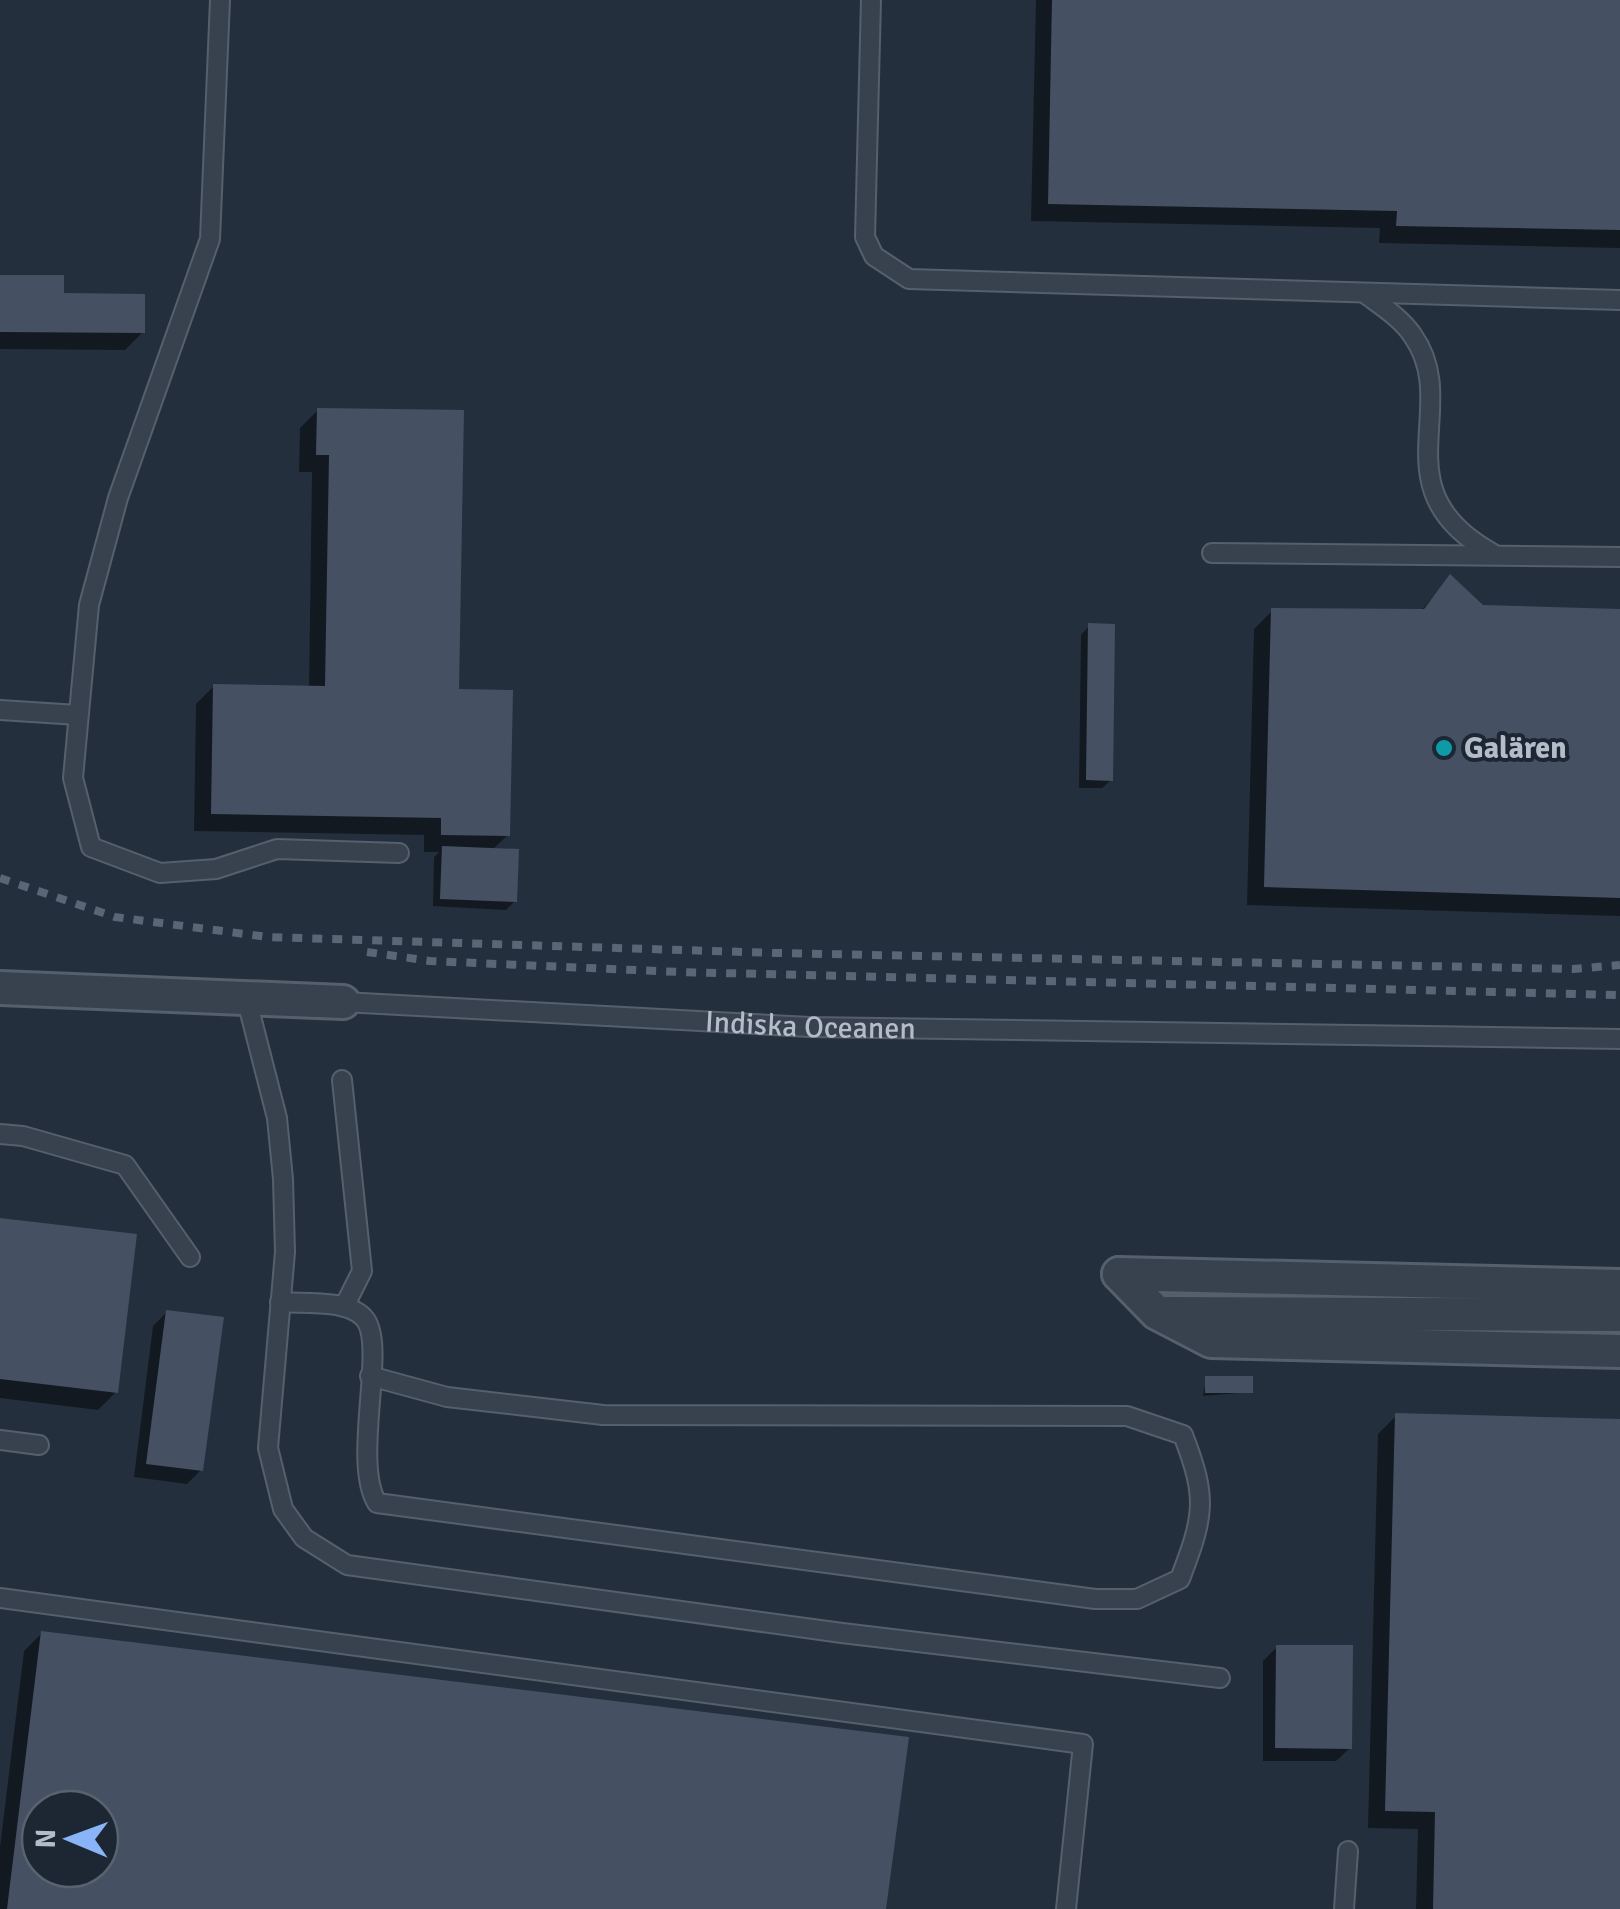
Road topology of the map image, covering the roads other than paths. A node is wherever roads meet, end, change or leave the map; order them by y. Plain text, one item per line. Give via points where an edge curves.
1 (220, 0) edge
2 (871, 0) edge
3 (1366, 295) junction
4 (1620, 300) edge
5 (1212, 553) dead end
6 (1494, 554) junction
7 (1620, 557) edge
8 (0, 710) edge
9 (78, 715) junction
10 (399, 853) dead end
11 (0, 988) edge
12 (246, 996) junction
13 (342, 1002) joint
14 (1620, 1039) edge
15 (342, 1080) dead end
16 (0, 1134) edge
17 (190, 1257) dead end
18 (1620, 1286) edge
19 (280, 1302) junction
20 (344, 1307) junction
21 (1156, 1313) junction
22 (1620, 1315) edge
23 (1620, 1352) edge
24 (370, 1376) junction
25 (0, 1440) edge
26 (39, 1446) dead end
27 (0, 1598) edge
28 (1220, 1678) dead end
29 (1348, 1851) dead end
30 (1066, 1909) edge
31 (1344, 1909) edge

1 - 9 lane via 210,239 118,498 89,605
2 - 3 lane via 865,237 892,271 941,284
3 - 4 lane
3 - 6 lane via 1413,335 1426,363 1431,489 1440,509 1469,540
5 - 6 lane
6 - 7 lane
8 - 9 lane
9 - 10 lane via 73,778 91,848 160,873 216,869 277,849
11 - 12 street, Indiska Oceanen
12 - 13 street, Indiska Oceanen
12 - 19 lane via 277,1118 285,1252
13 - 14 lane, Indiska Oceanen via 810,1027
15 - 20 lane via 362,1271
16 - 17 lane via 125,1165
18 - 21 street via 1119,1274
19 - 20 lane
19 - 28 lane via 268,1448 283,1509 304,1538 347,1565
20 - 24 lane via 364,1317 373,1334
21 - 22 street
21 - 23 street via 1211,1341
24 - 24 lane via 368,1488 378,1503 1095,1598 1137,1599 1180,1579 1201,1523 1200,1479 1183,1435 1126,1416 603,1415 447,1397
25 - 26 lane
27 - 30 lane via 1082,1744
29 - 31 lane

